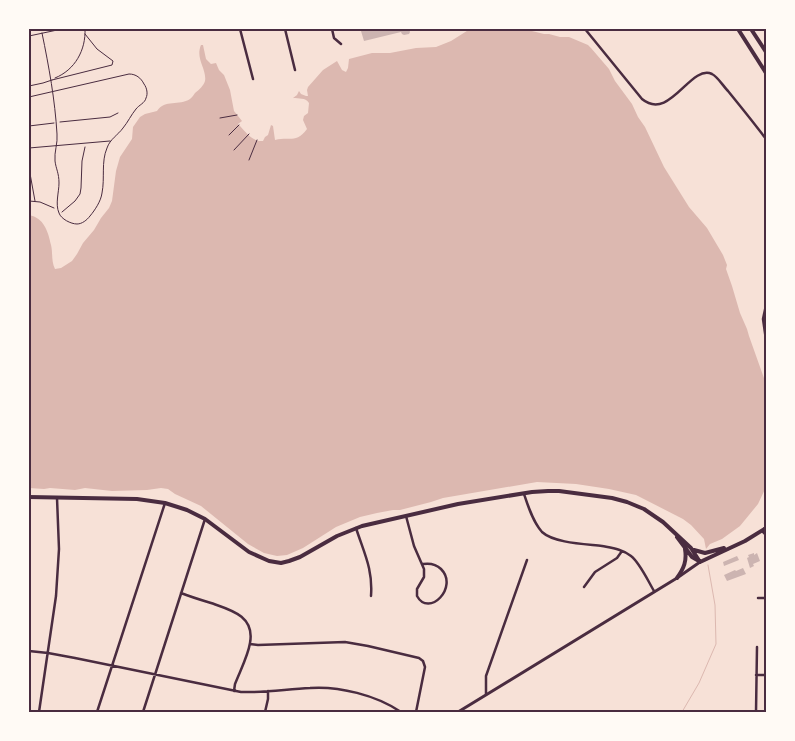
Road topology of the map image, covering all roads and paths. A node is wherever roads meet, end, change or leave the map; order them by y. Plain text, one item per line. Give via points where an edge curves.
1 (62, 29) edge
2 (85, 29) edge
3 (240, 29) edge
4 (285, 29) edge
5 (332, 29) edge
6 (585, 29) edge
7 (738, 29) edge
8 (751, 29) edge
9 (42, 33) junction
10 (86, 34) junction
11 (29, 36) edge
12 (341, 44) dead end
13 (766, 52) edge
14 (295, 70) dead end
15 (766, 73) edge
16 (253, 79) dead end
17 (51, 80) junction
18 (29, 86) edge
19 (54, 91) junction
20 (29, 97) edge
21 (118, 113) dead end
22 (237, 114) dead end
23 (220, 118) dead end
24 (56, 122) junction
25 (239, 125) dead end
26 (29, 126) edge
27 (248, 134) dead end
28 (229, 135) dead end
29 (766, 139) edge
30 (257, 140) dead end
31 (110, 141) junction
32 (86, 142) junction
33 (57, 145) junction
34 (29, 148) edge
35 (234, 150) dead end
36 (249, 160) dead end
37 (29, 168) edge
38 (29, 200) edge
39 (35, 201) junction
40 (58, 209) junction
41 (59, 214) junction
42 (766, 305) edge
43 (766, 340) edge
44 (524, 494) junction
45 (29, 497) edge
46 (57, 497) junction
47 (165, 503) junction
48 (406, 516) junction
49 (205, 519) junction
50 (356, 528) junction
51 (764, 529) edge
52 (673, 532) junction
53 (766, 535) edge
54 (735, 545) junction
55 (684, 547) junction
56 (691, 548) junction
57 (622, 551) junction
58 (527, 560) dead end
59 (700, 562) junction
60 (423, 564) junction
61 (677, 578) junction
62 (584, 586) dead end
63 (654, 591) junction
64 (181, 593) junction
65 (371, 596) dead end
66 (758, 598) dead end
67 (766, 598) edge
68 (250, 644) junction
69 (757, 647) dead end
70 (29, 651) edge
71 (48, 653) junction
72 (113, 665) junction
73 (155, 674) junction
74 (756, 675) junction
75 (766, 675) edge
76 (234, 691) junction
77 (268, 691) junction
78 (486, 694) junction
79 (39, 712) edge
80 (97, 712) edge
81 (143, 712) edge
82 (265, 712) edge
83 (401, 712) edge
84 (416, 712) edge
85 (458, 712) edge
86 (756, 712) edge

1 - 9 lane
2 - 10 lane
3 - 16 street
4 - 14 street
5 - 12 street via 334,38
6 - 29 street via 646,102 664,103 697,76 711,74
7 - 15 main road
8 - 13 main road
9 - 11 lane
9 - 17 lane
10 - 17 lane via 76,61 65,73
10 - 17 lane via 112,61 112,65
17 - 18 lane
17 - 19 lane
19 - 20 lane
19 - 24 lane
19 - 31 lane via 129,74 143,81 147,98
21 - 24 path via 110,117
22 - 23 path
24 - 26 path
24 - 33 lane
25 - 28 path
27 - 35 path
30 - 36 path
31 - 32 lane
31 - 41 lane via 103,165 102,192 89,218 80,224
32 - 33 lane
32 - 41 path via 80,192 77,199
33 - 34 lane
33 - 40 lane
37 - 39 path
38 - 39 path
39 - 40 path
40 - 41 lane
42 - 43 street via 763,319
44 - 48 main road
44 - 52 main road via 548,490 617,499 648,512
44 - 57 street via 536,523 549,537
45 - 46 main road
46 - 47 main road via 144,499
46 - 71 street via 59,555
47 - 49 main road
47 - 72 street
48 - 50 main road
48 - 60 street
49 - 50 main road via 244,550 277,562 300,557
49 - 64 street
50 - 65 street via 370,570
51 - 53 street
51 - 54 main road
52 - 55 main road
52 - 56 main road
54 - 56 main road via 706,552
54 - 59 main road
55 - 59 main road
55 - 61 main road via 686,561
56 - 59 main road
57 - 62 street
57 - 63 street via 636,561
58 - 78 street via 486,676
59 - 61 main road
60 - 60 street via 439,567 447,581 442,596 429,603 422,602 417,596 424,577
61 - 63 main road
63 - 78 main road
64 - 68 street via 239,614 249,628
64 - 73 street
66 - 67 street
68 - 76 street
68 - 84 street via 345,642 419,658 425,667
69 - 74 street
70 - 71 street
71 - 72 street
71 - 79 street
72 - 73 street
72 - 80 street
73 - 76 street
73 - 81 street
74 - 75 street
74 - 86 street
76 - 77 street
77 - 82 street
77 - 83 street via 334,689 373,698
78 - 85 main road

